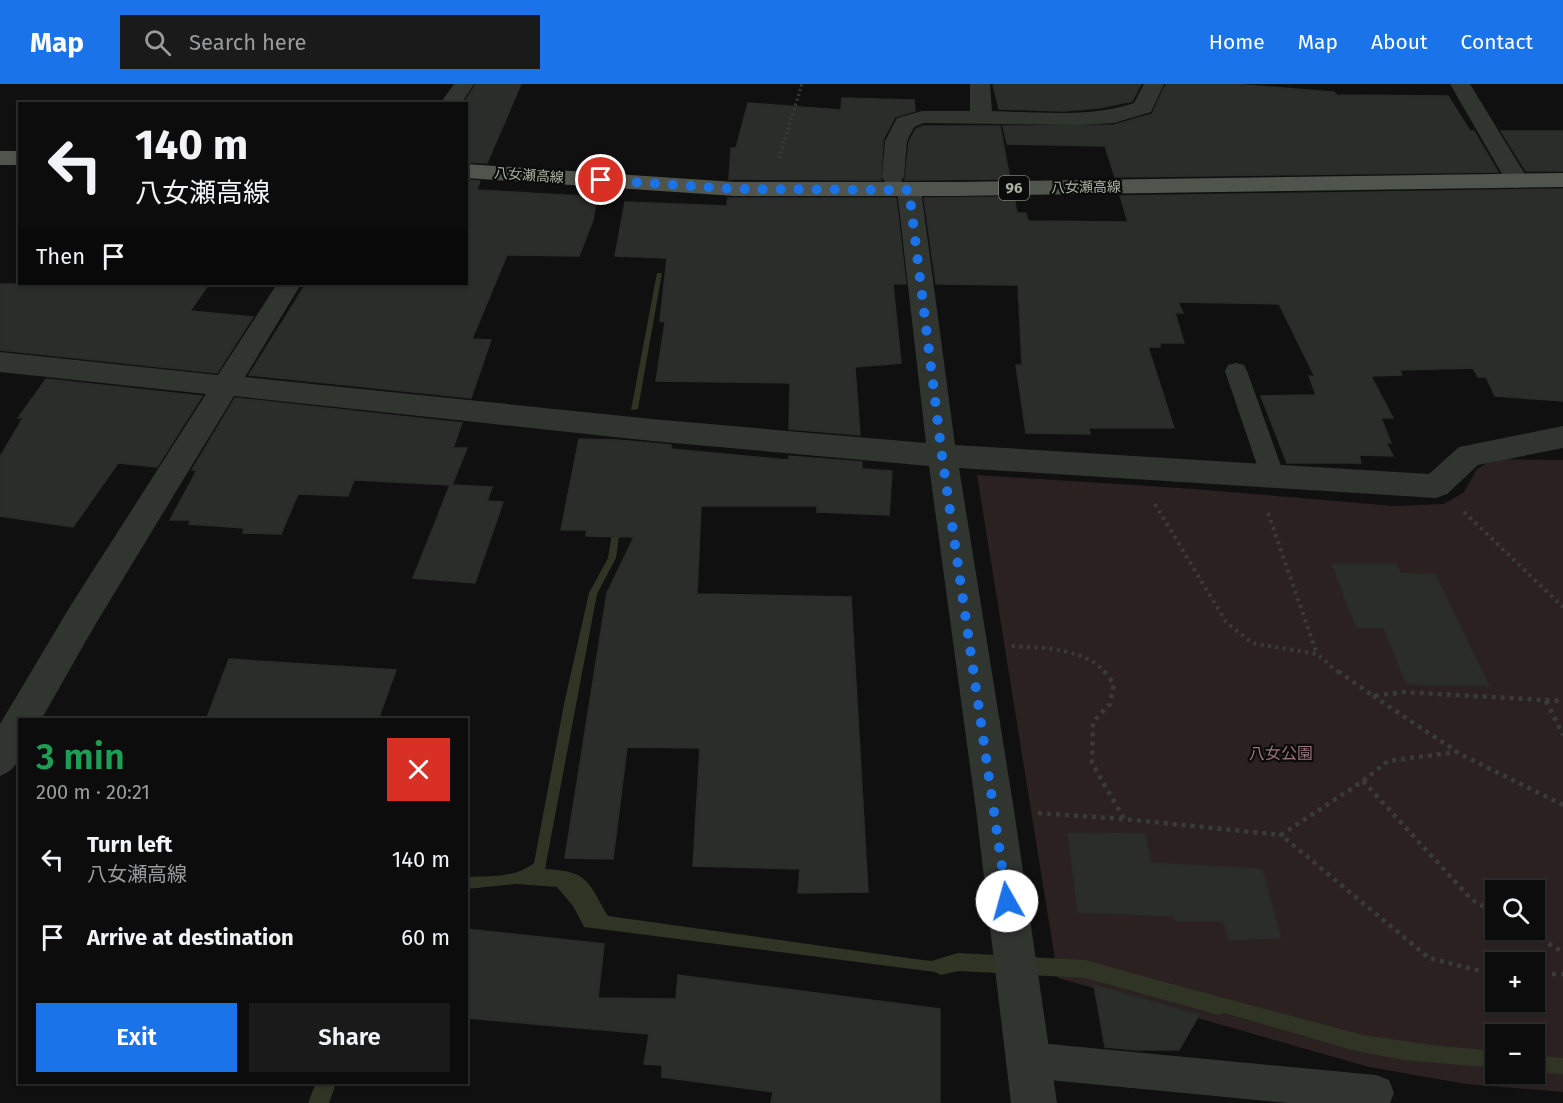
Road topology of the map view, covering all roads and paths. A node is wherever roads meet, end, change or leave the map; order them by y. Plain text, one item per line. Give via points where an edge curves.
1 (464, 84) edge
2 (802, 84) edge
3 (980, 84) edge
4 (1154, 84) edge
5 (1460, 84) edge
6 (451, 102) edge
7 (981, 116) junction
8 (0, 158) edge
9 (18, 158) edge
10 (778, 163) dead end
11 (468, 171) edge
12 (1563, 180) edge
13 (1517, 181) junction
14 (901, 184) junction
15 (289, 285) edge
16 (269, 316) junction
17 (298, 318) dead end
18 (0, 362) edge
19 (1236, 372) dead end
20 (227, 384) junction
21 (1563, 437) edge
22 (942, 456) junction
23 (1273, 477) junction
24 (1436, 486) junction
25 (1165, 503) dead end
26 (1267, 511) dead end
27 (1563, 607) edge
28 (1005, 646) dead end
29 (1317, 654) junction
30 (1372, 696) junction
31 (1546, 701) junction
32 (1563, 701) edge
33 (23, 718) edge
34 (18, 727) edge
35 (1563, 735) edge
36 (1456, 752) junction
37 (0, 758) edge
38 (1363, 781) junction
39 (1563, 805) edge
40 (996, 810) junction
41 (1124, 819) junction
42 (1281, 835) junction
43 (1485, 907) edge
44 (1542, 940) edge
45 (1563, 952) edge
46 (1485, 972) edge
47 (1545, 974) edge
48 (1563, 974) edge
49 (1028, 1060) junction
50 (1376, 1093) dead end
51 (1034, 1103) edge

1 - 6 street
2 - 10 path
3 - 7 street
4 - 7 street via 1143,107 1114,117
5 - 13 street
7 - 14 street via 922,117 905,123 896,141
8 - 9 main road
11 - 14 main road, 八女瀬高線 / 96 via 735,189
12 - 13 main road, 八女瀬高線 / 96
13 - 14 main road, 八女瀬高線 / 96
14 - 22 street
15 - 16 street
16 - 17 street
16 - 20 street
18 - 20 street
19 - 23 lane
20 - 22 street via 652,430
20 - 33 street
21 - 24 street via 1469,455
22 - 23 street
22 - 40 street
23 - 24 street
24 - 27 path
25 - 29 path via 1153,502 1226,622 1252,643
26 - 29 path
28 - 41 path via 1039,648 1096,663 1114,684 1110,704 1093,722 1092,763
29 - 30 path
30 - 31 path via 1404,693
30 - 36 path
31 - 32 path
31 - 35 path
34 - 37 street
36 - 38 path via 1388,761
36 - 39 path
38 - 42 path
38 - 43 path via 1472,900
40 - 41 path
40 - 49 street
41 - 42 path
42 - 46 path via 1429,958
44 - 45 path
47 - 48 path
49 - 50 lane
49 - 51 street

